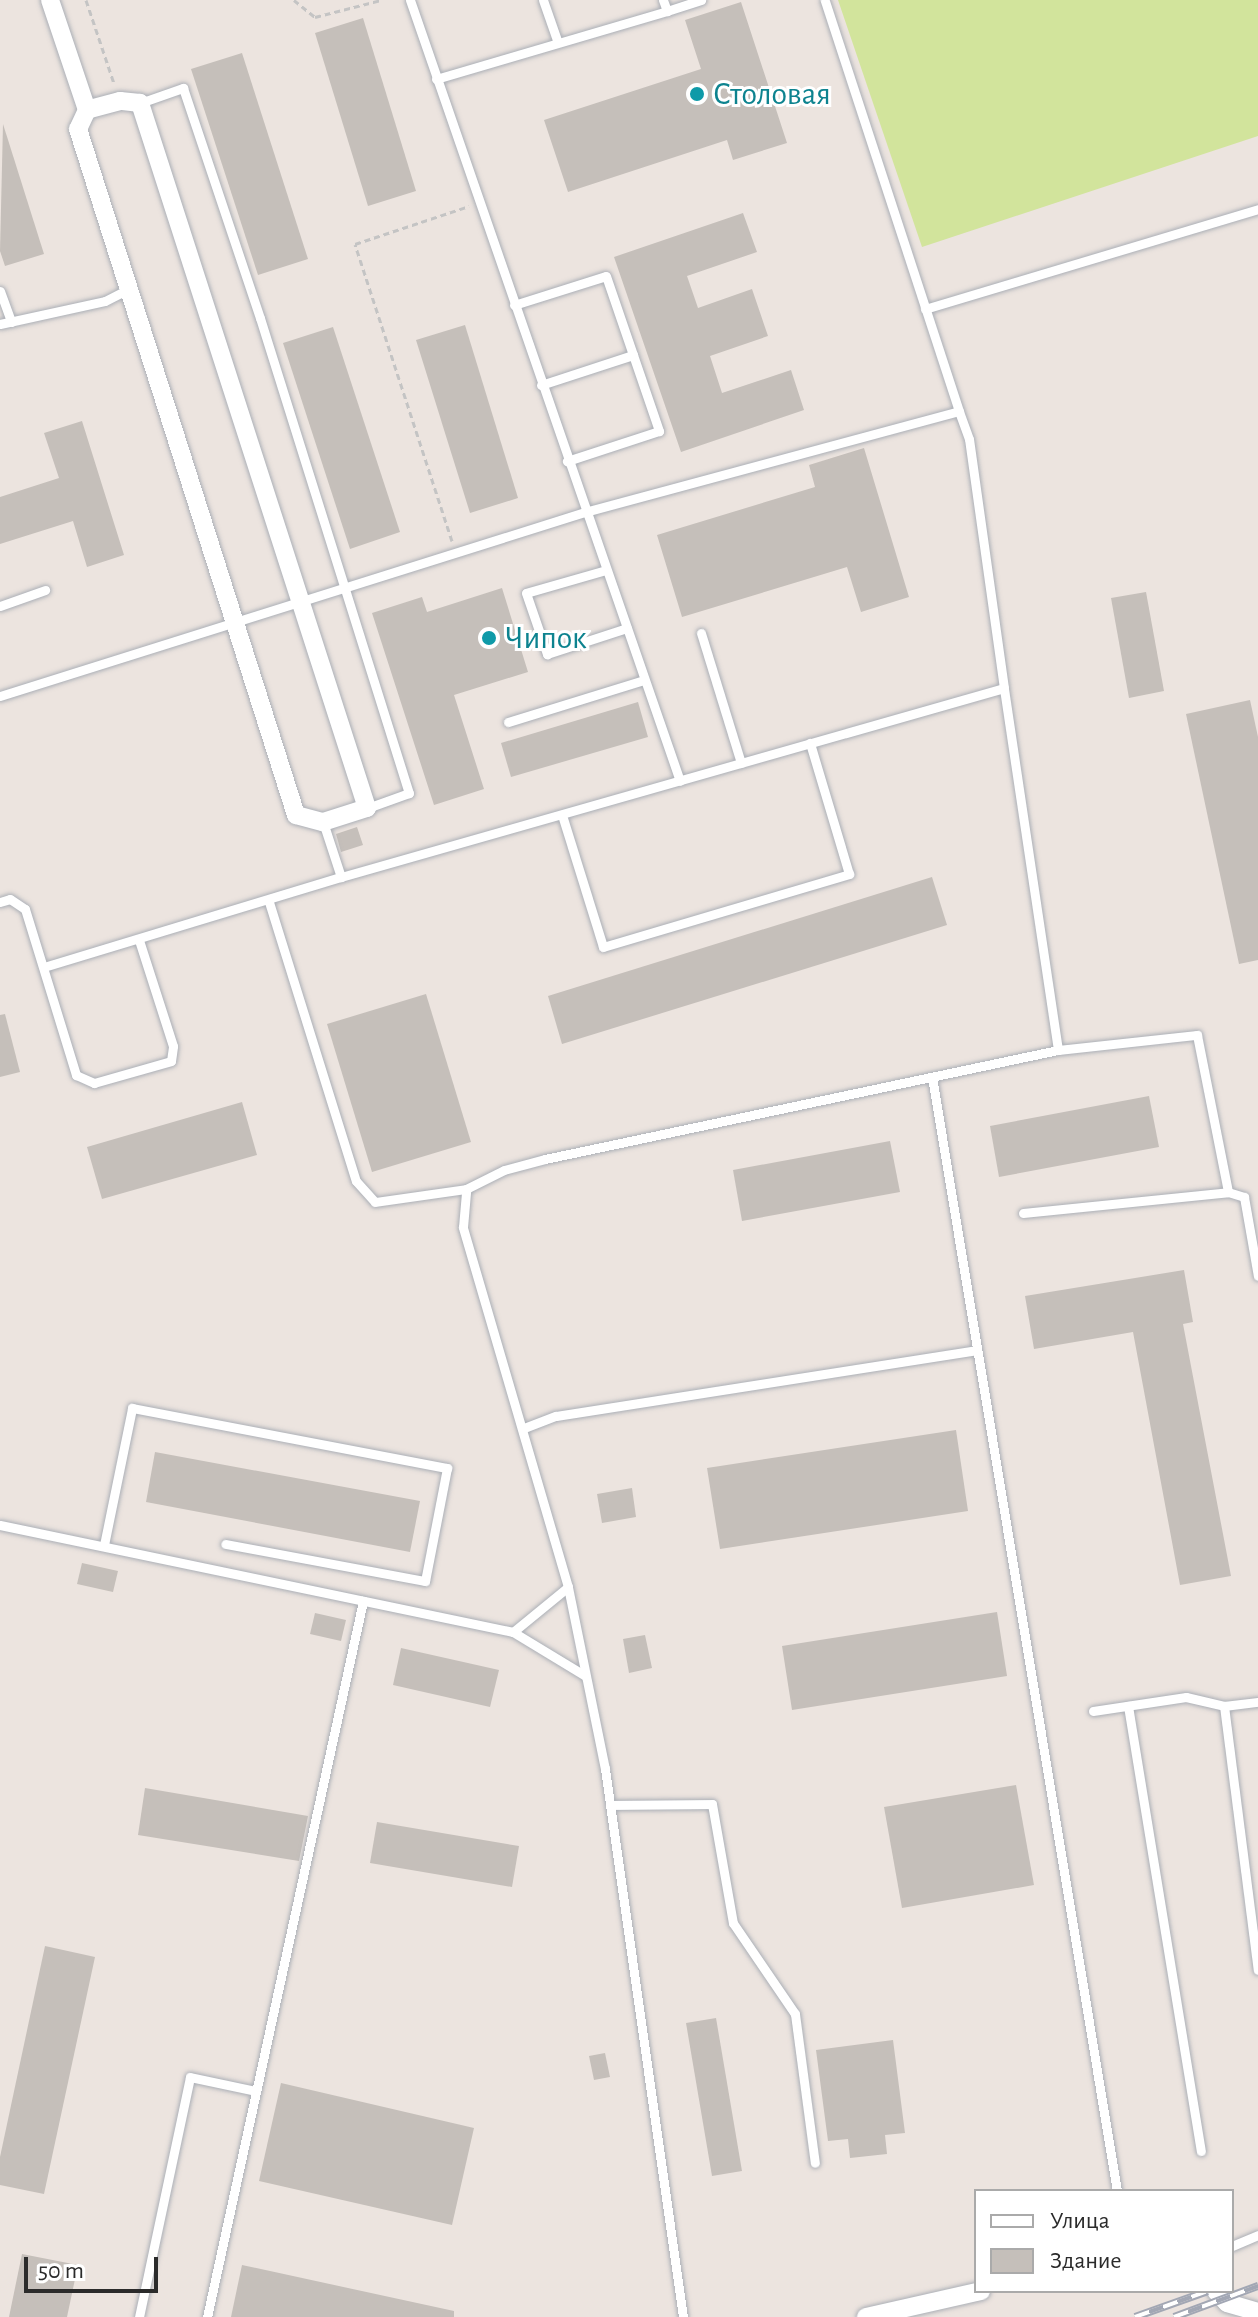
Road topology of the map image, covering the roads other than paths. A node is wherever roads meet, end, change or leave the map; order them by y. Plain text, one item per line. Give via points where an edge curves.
1 (50, 0) edge
2 (410, 0) edge
3 (543, 0) edge
4 (663, 0) edge
5 (701, 0) edge
6 (825, 0) edge
7 (667, 11) junction
8 (557, 40) junction
9 (436, 79) junction
10 (140, 103) junction
11 (87, 110) junction
12 (1258, 209) edge
13 (130, 288) junction
14 (0, 291) edge
15 (514, 305) junction
16 (925, 309) junction
17 (11, 322) junction
18 (0, 324) edge
19 (633, 355) junction
20 (541, 385) junction
21 (959, 411) junction
22 (567, 461) junction
23 (585, 512) junction
24 (606, 570) junction
25 (343, 589) junction
26 (45, 590) dead end
27 (298, 600) junction
28 (0, 606) edge
29 (232, 621) junction
30 (627, 628) junction
31 (701, 633) dead end
32 (644, 680) junction
33 (1004, 688) junction
34 (0, 696) edge
35 (508, 722) dead end
36 (810, 743) junction
37 (741, 763) junction
38 (680, 781) junction
39 (367, 808) junction
40 (562, 815) junction
41 (323, 822) junction
42 (341, 877) junction
43 (0, 902) edge
44 (269, 902) junction
45 (139, 940) junction
46 (44, 967) junction
47 (1058, 1050) junction
48 (932, 1077) junction
49 (466, 1189) junction
50 (1228, 1192) junction
51 (1023, 1213) dead end
52 (1258, 1276) edge
53 (976, 1350) junction
54 (524, 1428) junction
55 (0, 1525) edge
56 (225, 1544) dead end
57 (104, 1545) junction
58 (568, 1587) junction
59 (363, 1601) junction
60 (513, 1632) junction
61 (584, 1675) junction
62 (1258, 1702) edge
63 (1128, 1706) junction
64 (1224, 1706) junction
65 (1093, 1711) dead end
66 (611, 1805) junction
67 (1258, 1970) edge
68 (256, 2091) junction
69 (1201, 2151) dead end
70 (815, 2163) dead end
71 (1117, 2189) edge
72 (1258, 2235) edge
73 (1234, 2245) edge
74 (974, 2293) edge
75 (1218, 2293) edge
76 (1258, 2312) edge
77 (139, 2317) edge
78 (207, 2317) edge
79 (683, 2317) edge
80 (866, 2317) edge

1 - 11 street
2 - 9 lane
3 - 8 lane
4 - 7 lane
5 - 7 lane
6 - 16 lane
7 - 8 lane
8 - 9 lane
9 - 15 lane
10 - 11 street via 120,101
10 - 25 lane via 183,88
10 - 27 street
11 - 13 street via 78,129
12 - 16 lane
13 - 17 lane via 105,301
13 - 29 street
14 - 17 lane
15 - 19 lane via 606,276
15 - 20 lane
16 - 21 lane
17 - 18 lane
19 - 20 lane
19 - 22 lane via 659,431
20 - 22 lane
21 - 23 lane
21 - 33 lane via 969,439
22 - 23 lane
23 - 24 lane
23 - 25 lane
24 - 30 lane
24 - 30 lane via 526,593 547,654
25 - 27 lane
25 - 39 lane via 409,793
26 - 28 lane
27 - 29 lane
27 - 39 street
29 - 34 lane
29 - 41 street via 296,815
30 - 32 lane
31 - 37 lane
32 - 35 lane
32 - 38 lane
33 - 36 lane
33 - 47 lane
36 - 37 lane
36 - 40 lane via 849,874 603,947
37 - 38 lane
38 - 40 lane
39 - 41 street
40 - 42 lane
41 - 42 lane
42 - 44 lane
43 - 46 lane via 10,899 25,909
44 - 45 lane
44 - 49 lane via 356,1181 375,1202
45 - 46 lane
45 - 46 lane via 173,1046 171,1061 94,1083 76,1075
47 - 48 lane
47 - 50 lane via 1197,1035
48 - 49 lane via 545,1159 504,1170
48 - 53 lane
49 - 54 lane via 463,1227
50 - 51 lane
50 - 52 lane via 1244,1197
53 - 54 lane via 556,1416
53 - 71 lane
54 - 58 lane
55 - 57 lane
56 - 57 lane via 425,1581 447,1468 132,1408
57 - 59 lane
58 - 60 lane
58 - 61 lane
59 - 60 lane
59 - 68 lane
60 - 61 lane
61 - 66 lane
62 - 64 lane
63 - 64 lane via 1186,1697
63 - 65 lane
63 - 69 lane
64 - 67 lane
66 - 70 lane via 712,1804 733,1923 795,2014
66 - 79 lane
68 - 77 lane via 190,2077
68 - 78 lane
72 - 73 lane
74 - 80 street
75 - 76 street via 1227,2303

